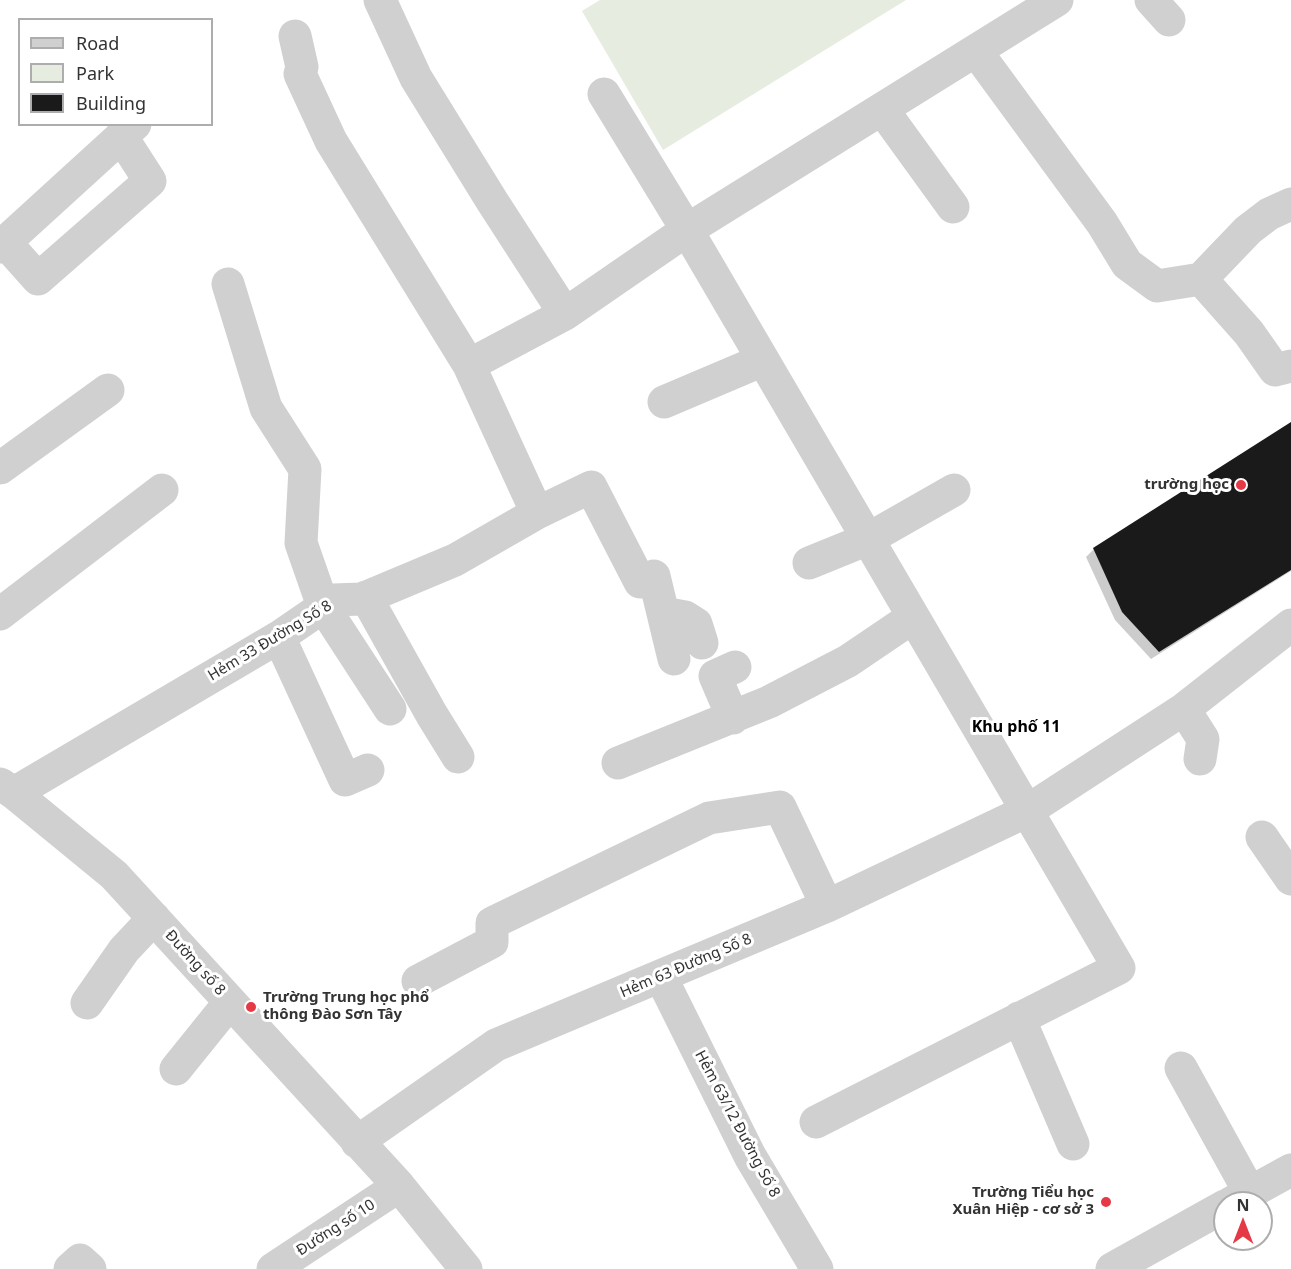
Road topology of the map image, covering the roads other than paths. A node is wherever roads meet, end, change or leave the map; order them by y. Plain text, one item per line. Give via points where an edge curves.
1 (380, 0) edge
2 (1057, 0) edge
3 (295, 36) dead end
4 (975, 51) junction
5 (604, 94) dead end
6 (882, 109) junction
7 (128, 130) edge
8 (1291, 204) edge
9 (953, 207) dead end
10 (687, 230) junction
11 (3, 245) edge
12 (1201, 279) junction
13 (228, 284) dead end
14 (565, 314) junction
15 (763, 360) junction
16 (469, 365) junction
17 (1291, 366) edge
18 (108, 390) dead end
19 (664, 402) dead end
20 (0, 468) edge
21 (162, 490) dead end
22 (954, 490) dead end
23 (537, 513) junction
24 (868, 539) junction
25 (809, 563) dead end
26 (366, 597) junction
27 (323, 606) junction
28 (0, 614) edge
29 (913, 617) junction
30 (1291, 625) edge
31 (279, 637) junction
32 (688, 651) dead end
33 (735, 667) dead end
34 (390, 709) dead end
35 (1184, 709) junction
36 (732, 718) junction
37 (458, 757) dead end
38 (1200, 759) dead end
39 (618, 763) dead end
40 (368, 770) dead end
41 (7, 789) edge
42 (1027, 812) junction
43 (1262, 837) dead end
44 (1291, 879) edge
45 (827, 906) junction
46 (154, 918) junction
47 (661, 977) junction
48 (418, 981) dead end
49 (230, 1002) junction
50 (87, 1003) dead end
51 (1019, 1018) junction
52 (1181, 1068) dead end
53 (176, 1069) dead end
54 (816, 1122) dead end
55 (357, 1142) junction
56 (1073, 1144) dead end
57 (1291, 1170) edge
58 (399, 1186) junction
59 (1232, 1191) edge
60 (1254, 1191) edge
61 (1213, 1214) edge
62 (70, 1269) edge
63 (90, 1269) edge
64 (273, 1269) edge
65 (466, 1269) edge
66 (817, 1269) edge
67 (1112, 1269) edge

1 - 14 street via 416,78
2 - 4 street
3 - 16 street via 300,74 331,141
4 - 6 street
4 - 12 street via 1128,264 1157,286
5 - 10 street
6 - 9 street
6 - 10 street
7 - 11 street
7 - 11 street via 150,181 39,279
8 - 12 street via 1248,230
10 - 14 street
10 - 15 street
12 - 17 street via 1249,333 1275,370
13 - 27 street via 266,408 305,469 301,543
14 - 16 street
15 - 19 street
15 - 24 street
16 - 23 street
18 - 20 street
21 - 28 street
22 - 24 street
23 - 26 street, Hẻm 33 Đường Số 8 via 455,560
23 - 32 street, Hẻm 33 Đường Số 8 via 591,487 640,582 654,576 663,613
24 - 25 street
24 - 29 street
26 - 27 street, Hẻm 33 Đường Số 8 via 333,600
26 - 37 street
27 - 31 street, Hẻm 33 Đường Số 8
27 - 34 street
29 - 36 street via 848,661
29 - 42 street
30 - 35 street, Hẻm 63 Đường Số 8
31 - 40 street via 345,780
31 - 41 street, Hẻm 33 Đường Số 8
33 - 36 street via 716,676
35 - 38 street via 1203,739
35 - 42 street, Hẻm 63 Đường Số 8
36 - 39 street
41 - 46 street, Đường số 8 via 114,875
42 - 45 street, Hẻm 63 Đường Số 8
42 - 51 street via 1119,968
43 - 44 street
45 - 47 street, Hẻm 63 Đường Số 8
45 - 48 street via 780,807 709,818 492,923 492,942
46 - 49 street, Đường số 8
46 - 50 street via 124,950
47 - 55 street, Hẻm 63 Đường Số 8 via 496,1045
47 - 66 street, Hẻm 63/12 Đường Số 8 via 750,1156
49 - 53 street
49 - 55 street, Đường số 8
51 - 54 street
51 - 56 street
52 - 59 street
55 - 58 street, Đường số 8
57 - 60 street
58 - 64 street, Đường số 10
58 - 65 street, Đường số 8
61 - 67 street
62 - 63 street via 80,1260

